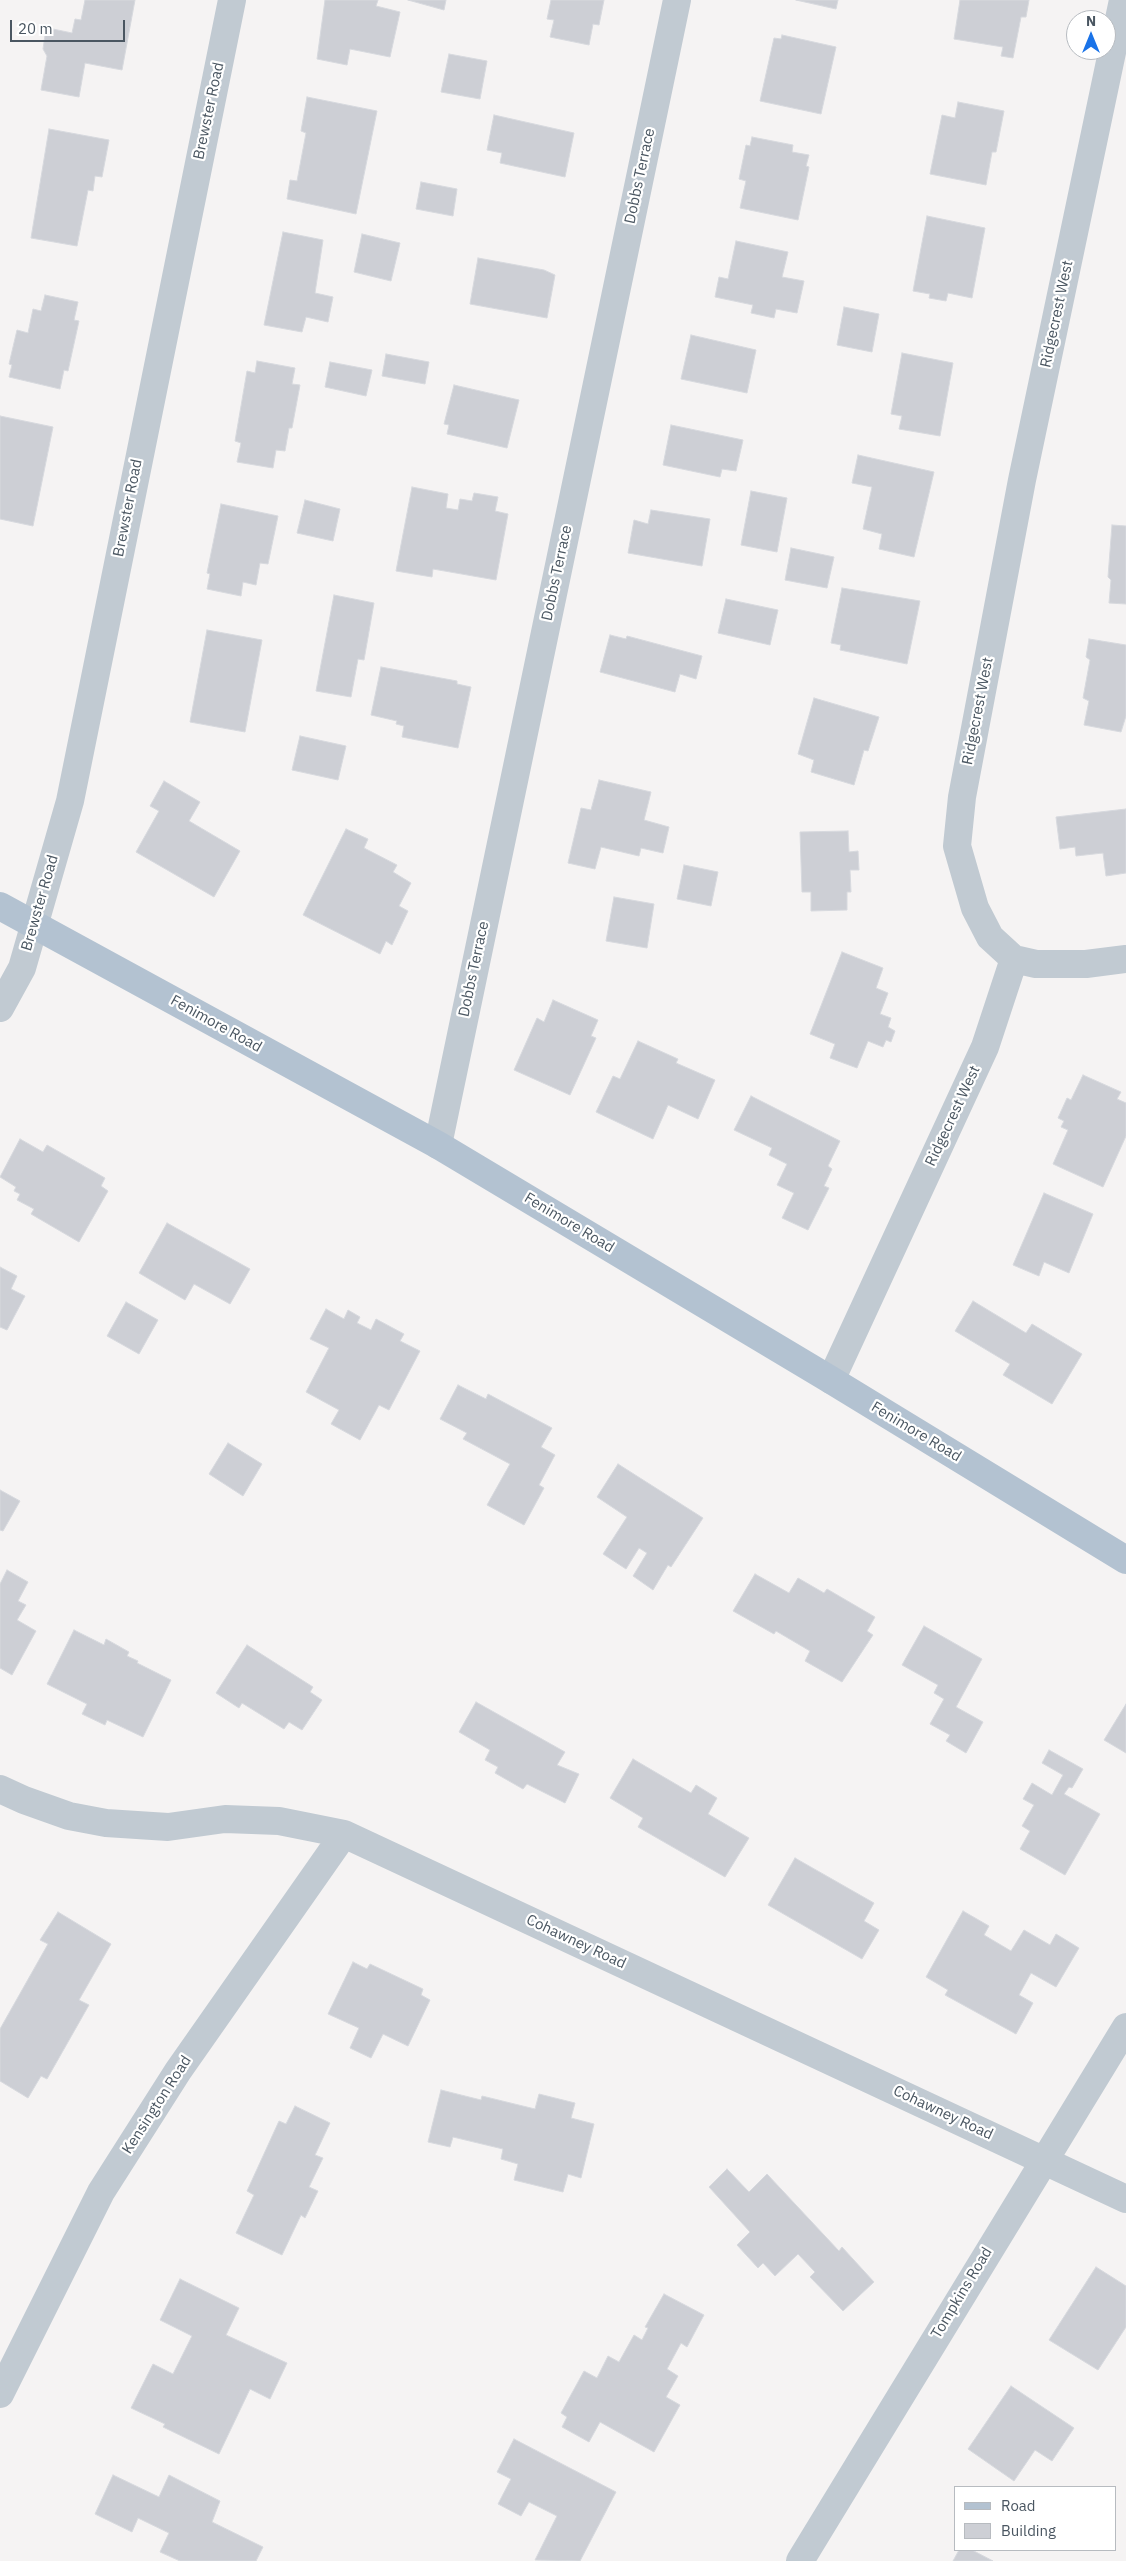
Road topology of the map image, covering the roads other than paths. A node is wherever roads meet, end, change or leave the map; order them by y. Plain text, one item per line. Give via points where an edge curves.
1 (232, 0) edge
2 (677, 0) edge
3 (1123, 0) edge
4 (0, 906) edge
5 (33, 924) junction
6 (1014, 959) junction
7 (1126, 959) edge
8 (0, 1008) edge
9 (438, 1145) junction
10 (832, 1380) junction
11 (1126, 1560) edge
12 (0, 1789) edge
13 (344, 1834) junction
14 (1126, 2027) edge
15 (1043, 2160) junction
16 (1126, 2199) edge
17 (0, 2394) edge
18 (800, 2561) edge

1 - 5 street, Brewster Road via 70,801
2 - 9 street, Dobbs Terrace
3 - 6 street, Ridgecrest West via 1022,480 962,797 957,846 975,908 990,937
4 - 5 main road, Fenimore Road
5 - 8 street, Brewster Road via 22,968
5 - 9 main road, Fenimore Road
6 - 7 street via 1036,964 1086,964
6 - 10 street, Ridgecrest West via 985,1047
9 - 10 main road, Fenimore Road
10 - 11 main road, Fenimore Road
12 - 13 street, Cohawney Road via 69,1816 106,1823 168,1827 225,1819 279,1821
13 - 15 street, Cohawney Road
13 - 17 street, Kensington Road via 178,2071 101,2192
14 - 15 street, Tompkins Road
15 - 16 street, Cohawney Road
15 - 18 street, Tompkins Road

